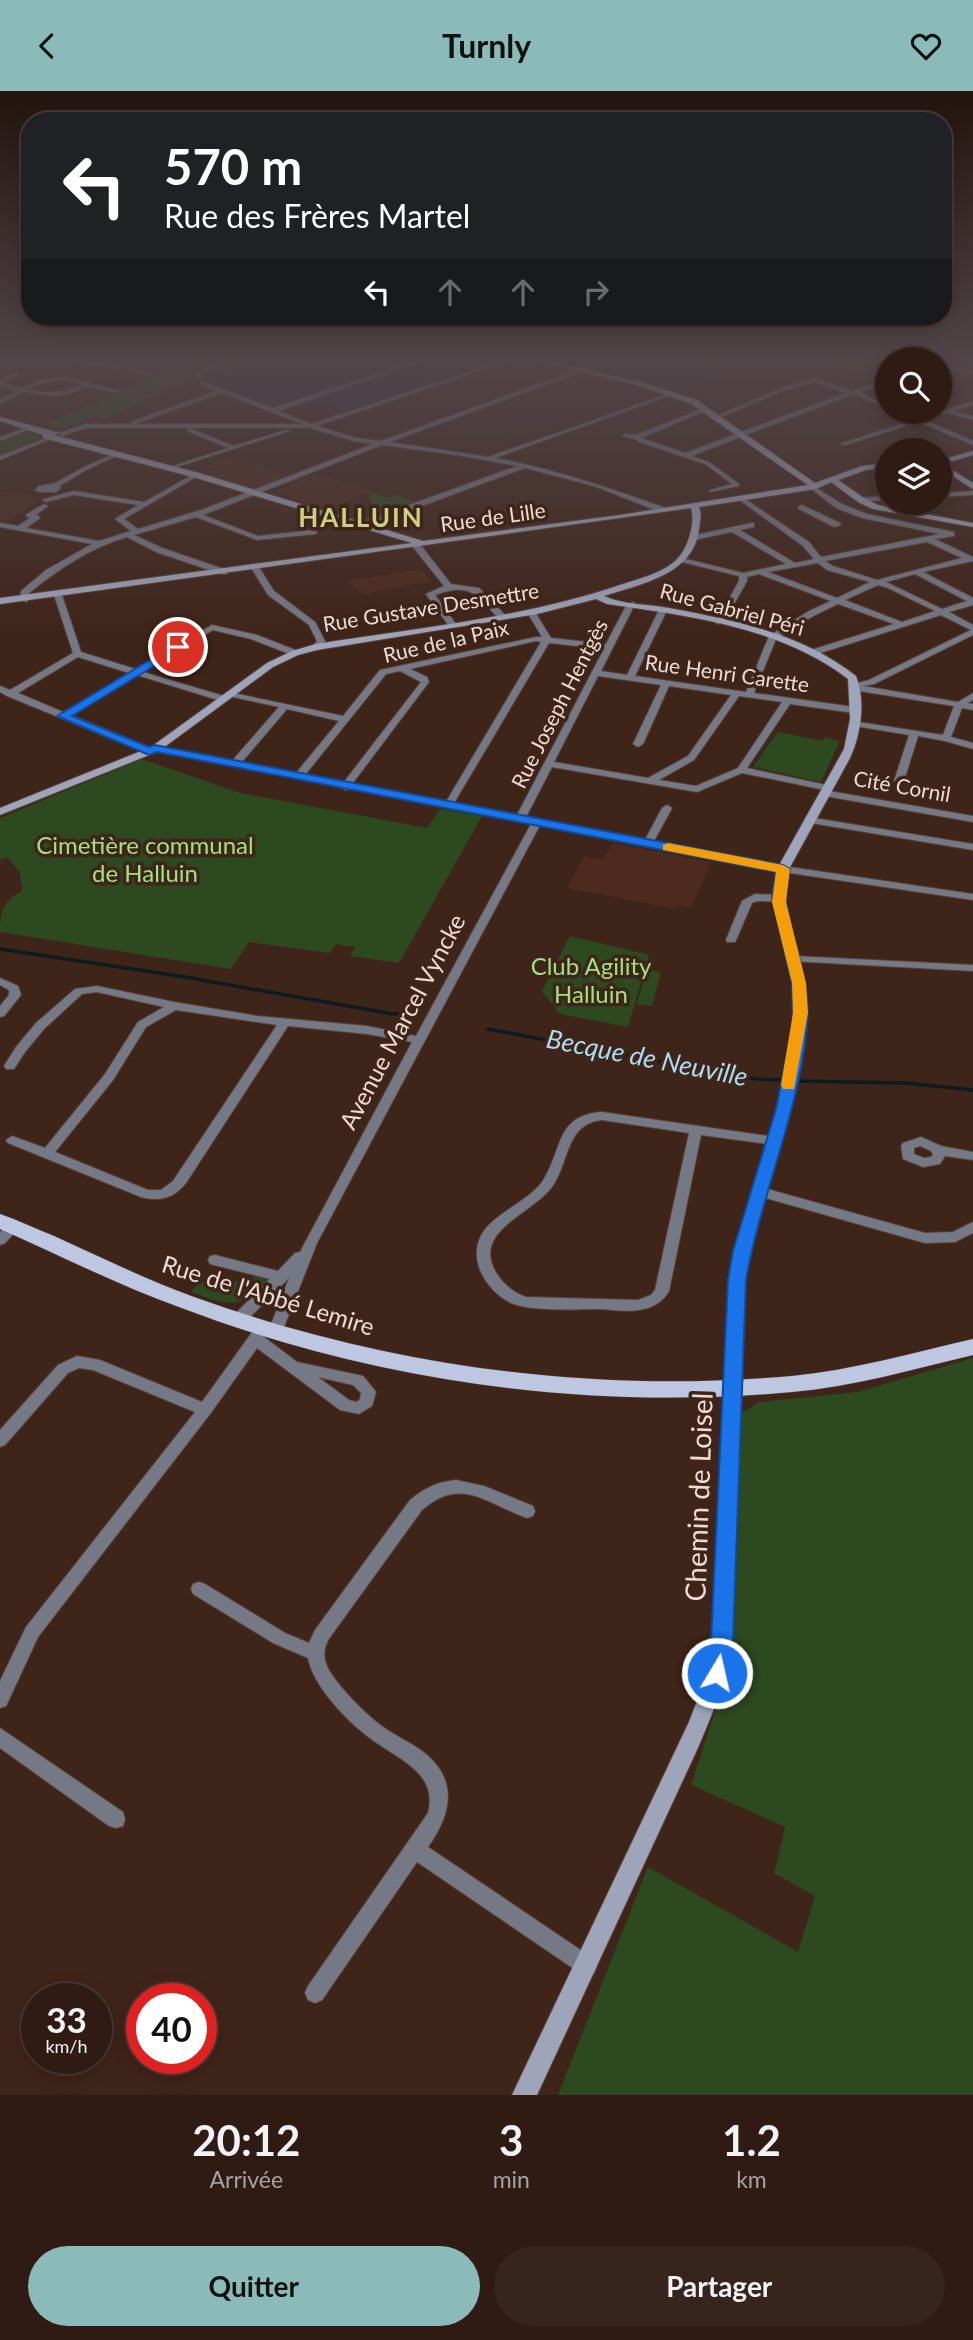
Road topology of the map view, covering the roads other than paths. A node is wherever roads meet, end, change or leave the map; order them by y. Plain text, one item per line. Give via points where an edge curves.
1 (22, 450) edge
2 (103, 450) edge
3 (229, 450) edge
4 (366, 450) edge
5 (423, 450) edge
6 (512, 450) edge
7 (669, 450) edge
8 (707, 450) edge
9 (762, 450) edge
10 (973, 453) edge
11 (118, 454) junction
12 (690, 456) junction
13 (0, 458) edge
14 (488, 458) junction
15 (952, 461) edge
16 (525, 465) junction
17 (875, 467) edge
18 (169, 469) junction
19 (952, 472) edge
20 (194, 476) junction
21 (834, 481) junction
22 (56, 486) dead end
23 (814, 487) junction
24 (973, 487) edge
25 (254, 493) junction
26 (973, 493) edge
27 (952, 494) edge
28 (740, 498) junction
29 (875, 499) edge
30 (725, 501) junction
31 (860, 501) junction
32 (143, 504) junction
33 (694, 505) junction
34 (802, 507) dead end
35 (663, 510) junction
36 (851, 511) junction
37 (198, 515) junction
38 (822, 518) junction
39 (362, 525) junction
40 (751, 525) dead end
41 (837, 525) dead end
42 (973, 525) edge
43 (0, 526) edge
44 (19, 529) junction
45 (733, 530) junction
46 (313, 532) dead end
47 (133, 534) junction
48 (694, 538) junction
49 (930, 540) junction
50 (99, 543) junction
51 (419, 546) junction
52 (681, 559) junction
53 (971, 559) edge
54 (821, 562) junction
55 (795, 566) junction
56 (255, 567) junction
57 (223, 571) junction
58 (916, 572) junction
59 (761, 573) junction
60 (743, 575) junction
61 (877, 582) junction
62 (449, 587) junction
63 (93, 589) junction
64 (58, 595) junction
65 (596, 596) junction
66 (24, 599) junction
67 (835, 600) junction
68 (973, 601) edge
69 (0, 602) edge
70 (631, 604) junction
71 (663, 610) junction
72 (531, 612) junction
73 (941, 612) junction
74 (502, 617) junction
75 (720, 622) junction
76 (452, 624) junction
77 (899, 624) junction
78 (973, 629) edge
79 (772, 638) junction
80 (547, 639) junction
81 (316, 647) junction
82 (608, 647) junction
83 (814, 652) junction
84 (295, 653) junction
85 (77, 654) junction
86 (400, 668) junction
87 (137, 672) junction
88 (595, 673) junction
89 (630, 678) junction
90 (666, 684) junction
91 (854, 686) junction
92 (5, 692) edge
93 (737, 694) junction
94 (749, 695) junction
95 (228, 697) junction
96 (973, 697) edge
97 (788, 700) junction
98 (959, 705) junction
99 (285, 706) junction
100 (973, 707) edge
101 (854, 710) junction
102 (63, 716) junction
103 (344, 719) junction
104 (855, 723) junction
105 (914, 733) junction
106 (946, 738) junction
107 (638, 744) dead end
108 (973, 746) edge
109 (152, 750) junction
110 (549, 764) junction
111 (234, 765) junction
112 (741, 770) junction
113 (298, 777) junction
114 (640, 780) junction
115 (899, 781) dead end
116 (345, 787) junction
117 (826, 790) junction
118 (448, 806) junction
119 (667, 808) dead end
120 (1, 811) edge
121 (973, 819) edge
122 (520, 820) junction
123 (808, 820) junction
124 (536, 823) junction
125 (648, 844) junction
126 (973, 847) edge
127 (783, 869) junction
128 (973, 897) edge
129 (778, 898) junction
130 (732, 940) dead end
131 (794, 959) junction
132 (973, 968) edge
133 (0, 981) edge
134 (174, 1006) junction
135 (0, 1013) edge
136 (285, 1023) junction
137 (419, 1040) junction
138 (10, 1066) dead end
139 (696, 1130) junction
140 (12, 1140) dead end
141 (775, 1142) junction
142 (937, 1150) dead end
143 (47, 1154) junction
144 (973, 1156) edge
145 (760, 1192) junction
146 (973, 1227) edge
147 (4, 1229) edge
148 (310, 1243) junction
149 (215, 1259) dead end
150 (283, 1276) junction
151 (238, 1320) junction
152 (265, 1333) junction
153 (973, 1338) edge
154 (973, 1347) edge
155 (295, 1367) dead end
156 (732, 1383) junction
157 (205, 1410) junction
158 (0, 1441) edge
159 (527, 1511) dead end
160 (199, 1589) dead end
161 (315, 1653) junction
162 (4, 1673) edge
163 (0, 1700) edge
164 (0, 1737) edge
165 (116, 1819) dead end
166 (415, 1849) junction
167 (586, 1966) junction
168 (315, 1993) dead end
169 (524, 2095) edge

1 - 13 street
2 - 11 street
3 - 18 street
4 - 25 street
5 - 14 street
6 - 14 street
7 - 12 street
8 - 12 street
9 - 23 street
10 - 15 street
11 - 18 street
11 - 22 street
12 - 30 street via 710,464 737,485 712,491
14 - 16 street
16 - 35 street via 586,481
16 - 39 street
17 - 21 street, Rue de Lille
18 - 20 street
19 - 24 street
20 - 25 street
20 - 32 street
21 - 23 street, Rue de Lille
21 - 31 street
23 - 28 street, Rue de Lille
23 - 36 street
25 - 37 street
25 - 39 street
26 - 27 street
28 - 30 street, Rue de Lille
28 - 54 street via 806,544
29 - 31 street
30 - 33 street, Rue de Lille
31 - 42 street
32 - 44 street via 75,493 45,503 30,516 36,517
32 - 47 street via 119,519
33 - 35 street, Rue de Lille
33 - 48 street
34 - 38 street
35 - 51 street, Rue de Lille
36 - 38 street
36 - 49 street via 951,534
37 - 46 street via 257,538
37 - 47 street
38 - 41 street
39 - 51 street
40 - 45 street
43 - 44 street
44 - 50 street
45 - 48 street
45 - 55 street
47 - 50 street
47 - 57 street via 163,552
48 - 52 street, Rue Gustave Desmettre
49 - 53 street
49 - 54 street
50 - 66 street via 49,572 25,592
51 - 56 street, Rue de Lille
51 - 62 street
52 - 60 street
52 - 65 street, Rue Gustave Desmettre via 655,576
53 - 58 street
54 - 55 street
54 - 61 street
55 - 59 street
56 - 57 street, Rue de Lille
56 - 81 street via 274,596 313,626 321,641
57 - 63 street, Rue de Lille
58 - 61 street
58 - 68 street
59 - 60 street
59 - 67 street
60 - 75 street
61 - 67 street
61 - 73 street
62 - 74 street via 477,591
62 - 76 street via 430,594
63 - 64 street, Rue de Lille
63 - 66 street, Rue de Lille
64 - 66 street, Rue de Lille
64 - 85 street
65 - 70 street, Rue Gabriel Péri
65 - 72 street, Rue Gustave Desmettre
66 - 69 street, Rue de Lille
67 - 77 street
67 - 79 street
68 - 73 street
70 - 71 street, Rue Gabriel Péri
70 - 82 street, Rue Joseph Hentgès
71 - 75 street, Rue Gabriel Péri
71 - 89 street
72 - 74 street, Rue Gustave Desmettre
72 - 80 street
73 - 77 street
73 - 78 street
74 - 76 street, Rue Gustave Desmettre
75 - 79 street, Rue Gabriel Péri
76 - 81 street, Rue Gustave Desmettre
77 - 83 street
78 - 91 street via 871,682
79 - 83 street, Rue Gabriel Péri
79 - 94 street
80 - 82 street, Rue de la Paix
80 - 86 street, Rue de la Paix
80 - 118 street
81 - 84 street, Rue Gustave Desmettre
82 - 88 street, Rue Joseph Hentgès
83 - 91 street, Rue Gabriel Péri via 849,675
84 - 87 street via 212,627
84 - 95 street, Rue Gustave Desmettre
85 - 87 street
85 - 92 street
86 - 103 street, Rue de la Paix via 379,675
86 - 116 street via 425,682
87 - 95 street
87 - 102 street
88 - 89 street, Rue Henri Carette
88 - 110 street, Rue Joseph Hentgès
89 - 90 street, Rue Henri Carette
90 - 93 street, Rue Henri Carette
90 - 107 street
91 - 98 street
91 - 101 street
92 - 102 street
93 - 94 street, Rue Henri Carette
93 - 114 street via 691,758
94 - 97 street, Rue Henri Carette
95 - 99 street
95 - 109 street, Rue Gustave Desmettre
96 - 98 street
97 - 101 street, Rue Henri Carette
97 - 112 street
98 - 100 street
98 - 106 street
99 - 103 street
99 - 111 street
101 - 104 street
102 - 109 street
103 - 113 street, Rue de la Paix
104 - 105 street
104 - 117 street via 848,753
105 - 106 street
105 - 115 street
106 - 108 street
109 - 111 street
109 - 120 street, Rue Gustave Desmettre
110 - 114 street
110 - 122 street, Rue Joseph Hentgès
111 - 113 street
112 - 114 street via 700,788
112 - 117 street, Cité Cornil
113 - 116 street
116 - 118 street
117 - 121 street, Cité Cornil
117 - 123 street
118 - 122 street
119 - 125 street
122 - 124 street
123 - 126 street
123 - 127 street
124 - 125 street
124 - 137 street, Avenue Marcel Vyncke
125 - 127 street
127 - 128 street
127 - 129 street, Chemin de Loisel
129 - 130 street via 747,901
129 - 131 street, Chemin de Loisel
131 - 132 street
131 - 141 street, Chemin de Loisel via 801,1013
133 - 135 street via 14,988 15,995
134 - 136 street
134 - 138 street via 97,989 79,991 40,1026
134 - 143 street via 142,1025 109,1077
136 - 137 street
136 - 143 street via 181,1180 166,1193 146,1193
137 - 148 street, Avenue Marcel Vyncke
139 - 139 street via 595,1115 574,1124 547,1184 486,1238 484,1262 503,1291 526,1302 638,1305 656,1299 662,1291
139 - 141 street
140 - 143 street
141 - 145 street, Chemin de Loisel
142 - 144 street
145 - 146 street via 925,1238 955,1237
145 - 156 street, Chemin de Loisel via 737,1280
147 - 151 main road, Rue de l'Abbé Lemire
148 - 150 street, Avenue Marcel Vyncke
148 - 152 street, Avenue Marcel Vyncke
149 - 150 street
150 - 151 street, Avenue Marcel Vyncke
151 - 152 main road, Rue de l'Abbé Lemire
152 - 155 street
152 - 156 main road, Rue de l'Abbé Lemire via 400,1363 596,1389
152 - 157 street, Avenue Marcel Vyncke
153 - 156 main road, Rue de l'Abbé Lemire via 840,1368
154 - 156 main road, Rue de l'Abbé Lemire via 838,1378
156 - 167 street, Chemin de Loisel via 717,1673
157 - 158 street via 95,1364 77,1362 58,1374
157 - 162 street, Avenue Marcel Vyncke
159 - 161 street via 467,1486 451,1485 427,1495 321,1635
160 - 161 street via 279,1638
161 - 166 street via 319,1671 361,1718 417,1759 434,1779 438,1811
162 - 163 street, Avenue Marcel Vyncke
164 - 165 street
166 - 167 street
166 - 168 street
167 - 169 street, Chemin de Loisel

